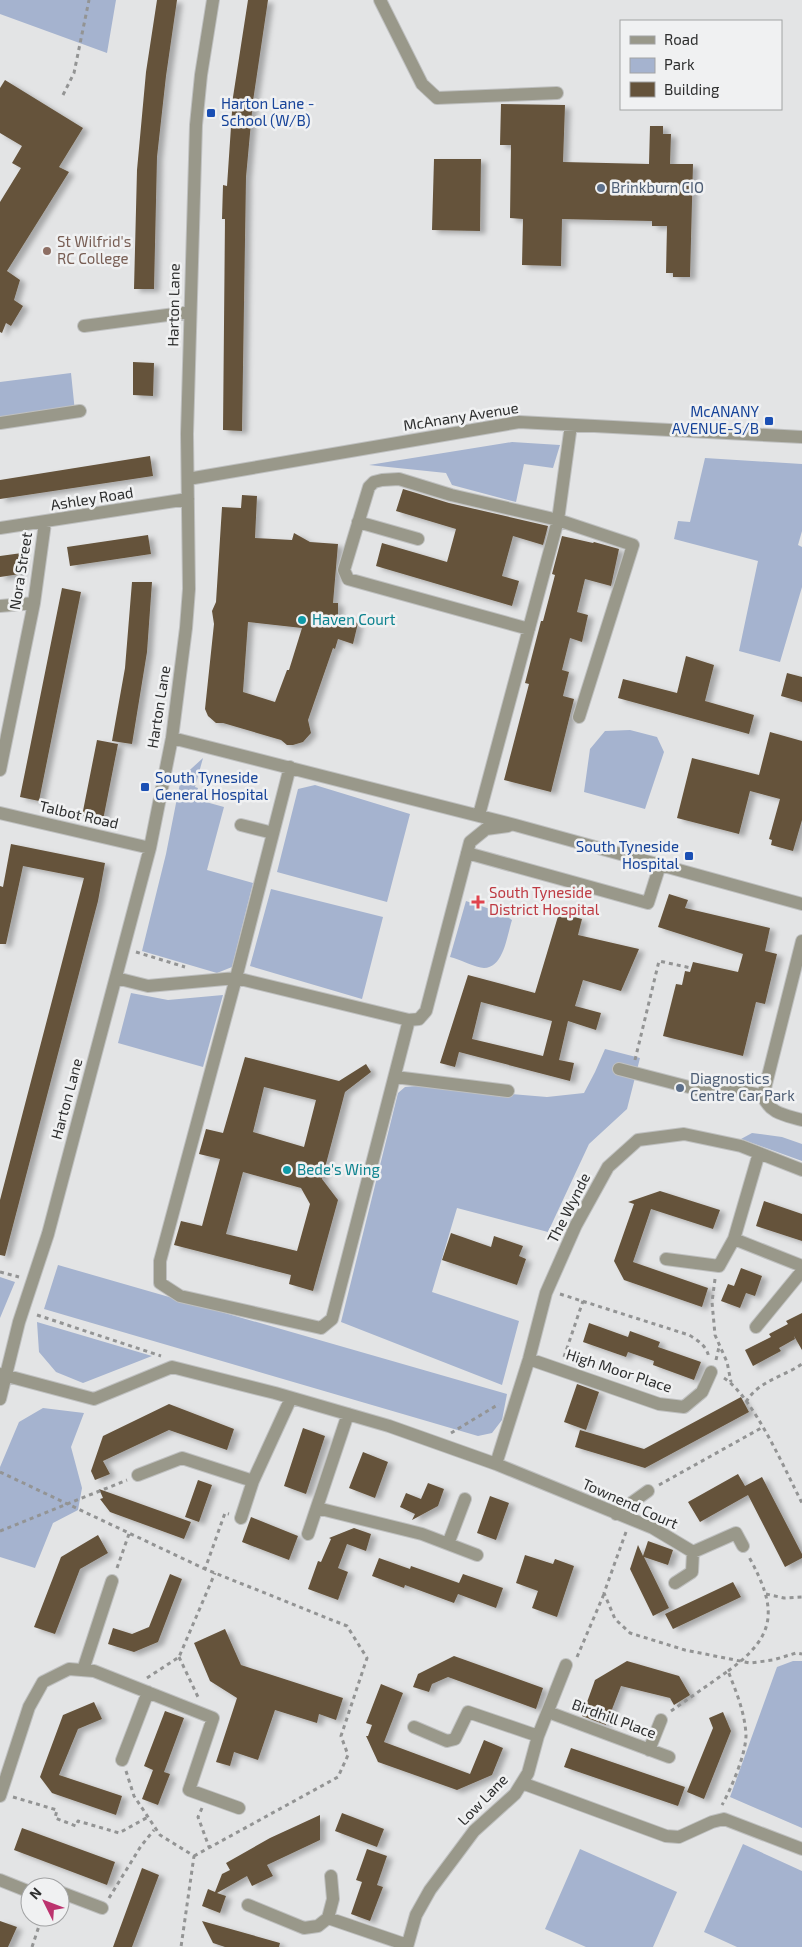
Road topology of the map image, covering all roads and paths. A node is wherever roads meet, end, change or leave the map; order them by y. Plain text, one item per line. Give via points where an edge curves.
1 (89, 0) edge
2 (213, 0) edge
3 (380, 0) edge
4 (557, 94) dead end
5 (63, 95) dead end
6 (190, 312) junction
7 (84, 326) dead end
8 (80, 411) dead end
9 (0, 424) edge
10 (571, 425) junction
11 (802, 437) edge
12 (188, 480) junction
13 (188, 499) junction
14 (558, 520) junction
15 (358, 522) junction
16 (45, 523) junction
17 (0, 528) edge
18 (418, 540) dead end
19 (34, 603) junction
20 (0, 606) edge
21 (529, 629) junction
22 (579, 716) dead end
23 (3, 735) edge
24 (172, 738) junction
25 (290, 767) junction
26 (0, 770) edge
27 (0, 813) edge
28 (479, 816) junction
29 (241, 825) dead end
30 (515, 825) junction
31 (273, 833) junction
32 (150, 848) junction
33 (467, 853) junction
34 (660, 865) junction
35 (802, 904) edge
36 (802, 941) edge
37 (124, 948) junction
38 (187, 968) dead end
39 (691, 968) dead end
40 (116, 978) junction
41 (236, 978) junction
42 (409, 1020) junction
43 (620, 1069) dead end
44 (632, 1073) junction
45 (395, 1077) junction
46 (508, 1091) dead end
47 (763, 1096) junction
48 (802, 1120) edge
49 (758, 1153) junction
50 (802, 1170) edge
51 (734, 1239) junction
52 (666, 1259) dead end
53 (719, 1266) junction
54 (802, 1266) edge
55 (802, 1271) edge
56 (0, 1272) edge
57 (33, 1281) junction
58 (547, 1290) junction
59 (583, 1301) junction
60 (35, 1314) dead end
61 (756, 1327) dead end
62 (529, 1359) junction
63 (802, 1364) edge
64 (172, 1367) junction
65 (560, 1369) junction
66 (711, 1372) junction
67 (2, 1375) edge
68 (731, 1383) junction
69 (519, 1392) junction
70 (291, 1398) junction
71 (0, 1399) edge
72 (746, 1402) junction
73 (348, 1414) junction
74 (763, 1427) junction
75 (436, 1442) junction
76 (496, 1464) junction
77 (0, 1472) edge
78 (138, 1475) joint
79 (253, 1481) junction
80 (648, 1491) joint
81 (465, 1499) dead end
82 (802, 1503) edge
83 (67, 1504) junction
84 (317, 1508) junction
85 (616, 1514) junction
86 (241, 1518) joint
87 (630, 1519) junction
88 (0, 1531) edge
89 (129, 1534) junction
90 (308, 1534) dead end
91 (448, 1544) junction
92 (743, 1546) joint
93 (693, 1552) junction
94 (477, 1555) dead end
95 (204, 1569) junction
96 (215, 1573) junction
97 (112, 1581) joint
98 (675, 1583) dead end
99 (604, 1593) junction
100 (766, 1594) junction
101 (802, 1597) edge
102 (802, 1654) edge
103 (179, 1656) junction
104 (741, 1662) junction
105 (566, 1665) joint
106 (83, 1670) junction
107 (728, 1671) dead end
108 (134, 1687) junction
109 (148, 1692) junction
110 (548, 1712) junction
111 (207, 1715) junction
112 (660, 1720) dead end
113 (414, 1727) dead end
114 (538, 1736) junction
115 (649, 1750) junction
116 (670, 1757) dead end
117 (122, 1760) joint
118 (522, 1783) junction
119 (0, 1795) edge
120 (207, 1796) junction
121 (239, 1808) dead end
122 (148, 1817) junction
123 (154, 1830) dead end
124 (209, 1847) junction
125 (802, 1849) edge
126 (194, 1856) junction
127 (331, 1876) dead end
128 (0, 1880) edge
129 (20, 1888) edge
130 (70, 1896) edge
131 (248, 1905) dead end
132 (102, 1908) joint
133 (328, 1918) junction
134 (39, 1927) edge
135 (407, 1946) edge
136 (32, 1947) edge
137 (181, 1947) edge

1 - 5 path via 74,73
2 - 6 street, Harton Lane via 196,125
3 - 4 street via 422,84 438,98
6 - 7 street
6 - 12 street, Harton Lane via 186,434
8 - 9 street
10 - 11 street, McAnany Avenue
10 - 12 street, McAnany Avenue via 519,422
10 - 14 street
12 - 13 street, Harton Lane
13 - 16 street, Ashley Road
13 - 24 street, Harton Lane via 187,618
14 - 15 street via 451,495 399,479 374,482 369,487
14 - 21 street
14 - 22 street via 633,545
15 - 18 street
15 - 21 street via 344,570 348,579
16 - 17 street, Ashley Road
16 - 19 street, Nora Street
19 - 20 street
19 - 23 street, Nora Street
21 - 28 street
23 - 26 street, Nora Street
24 - 25 street
24 - 32 street, Harton Lane
25 - 28 street
25 - 31 street
27 - 32 street, Talbot Road
28 - 30 street
29 - 31 street
30 - 33 street via 486,829 470,842
30 - 34 street
31 - 41 street
32 - 37 street, Harton Lane
33 - 34 street via 648,903
33 - 42 street via 426,1011 419,1019
34 - 35 street
36 - 47 street
37 - 38 path
37 - 40 street, Harton Lane
39 - 44 path via 659,961
40 - 41 street via 148,986
40 - 57 street, Harton Lane
41 - 42 street
41 - 45 street via 160,1261 160,1282 180,1296 321,1328 332,1319
42 - 45 street
43 - 44 street
44 - 47 street via 712,1093 724,1086
45 - 46 street
47 - 48 street via 774,1112
49 - 50 street, The Wynde
49 - 51 street
49 - 58 street, The Wynde via 741,1146 684,1134 638,1140 608,1167 576,1225
51 - 53 street
51 - 54 street
52 - 53 street
53 - 68 path via 712,1302 715,1335
55 - 61 street
56 - 57 path
57 - 67 street, Harton Lane
58 - 59 path
58 - 62 street, The Wynde
59 - 65 path
59 - 66 path via 700,1341 708,1352
60 - 64 path via 162,1357
62 - 65 street, High Moor Place
62 - 69 street, The Wynde
63 - 72 path via 751,1392
64 - 67 street via 94,1399
64 - 70 street, Townend Court
65 - 66 street, High Moor Place via 659,1404 684,1407 702,1392
66 - 68 path
67 - 71 street, Harton Lane
68 - 72 path
69 - 75 path
69 - 76 street, The Wynde
70 - 73 street, Townend Court
70 - 79 street
72 - 74 path
73 - 75 street, Townend Court
73 - 84 street
74 - 80 path
74 - 82 path
75 - 76 street, Townend Court
76 - 85 street, Townend Court
77 - 83 path
78 - 79 street via 182,1458
78 - 83 path
79 - 86 street
80 - 85 street
81 - 91 street
83 - 88 path
83 - 89 path
84 - 90 street
84 - 91 street via 422,1534
85 - 87 street, Townend Court
86 - 95 path via 225,1513
87 - 93 street, Townend Court via 653,1528
87 - 99 path
89 - 95 path
89 - 97 path
91 - 94 street
92 - 93 street via 736,1533
92 - 100 path
93 - 98 street via 692,1572
95 - 96 path
96 - 103 path
96 - 124 path via 347,1626 367,1658 341,1736 348,1755 338,1777
97 - 106 street
99 - 104 path via 615,1619 630,1633 685,1650
99 - 105 path via 576,1659
100 - 101 path
100 - 104 path via 768,1622 757,1646
102 - 104 path
103 - 108 path
103 - 111 path
104 - 107 path
105 - 110 street, Low Lane
106 - 108 street via 94,1671
106 - 119 street via 69,1669 43,1682 29,1707
108 - 109 street
109 - 111 street
109 - 117 street
110 - 114 street, Low Lane
110 - 115 street, Birdhill Place
111 - 120 street via 213,1718 189,1790
112 - 115 street
113 - 114 street via 447,1741 455,1739 468,1712
114 - 118 street, Low Lane
115 - 116 street, Birdhill Place
117 - 122 path via 134,1796
118 - 125 street via 666,1836 680,1837 724,1819
118 - 135 street, Low Lane via 515,1794 474,1831 430,1890 416,1916
119 - 122 path via 57,1810 55,1818 76,1826 78,1821 120,1833
120 - 121 street
120 - 124 path via 198,1817
122 - 126 path via 160,1835
123 - 132 path
124 - 126 path
126 - 137 path
127 - 133 street via 333,1899
128 - 129 street
130 - 132 street
131 - 133 street via 304,1928 318,1926
133 - 135 street
134 - 136 path

